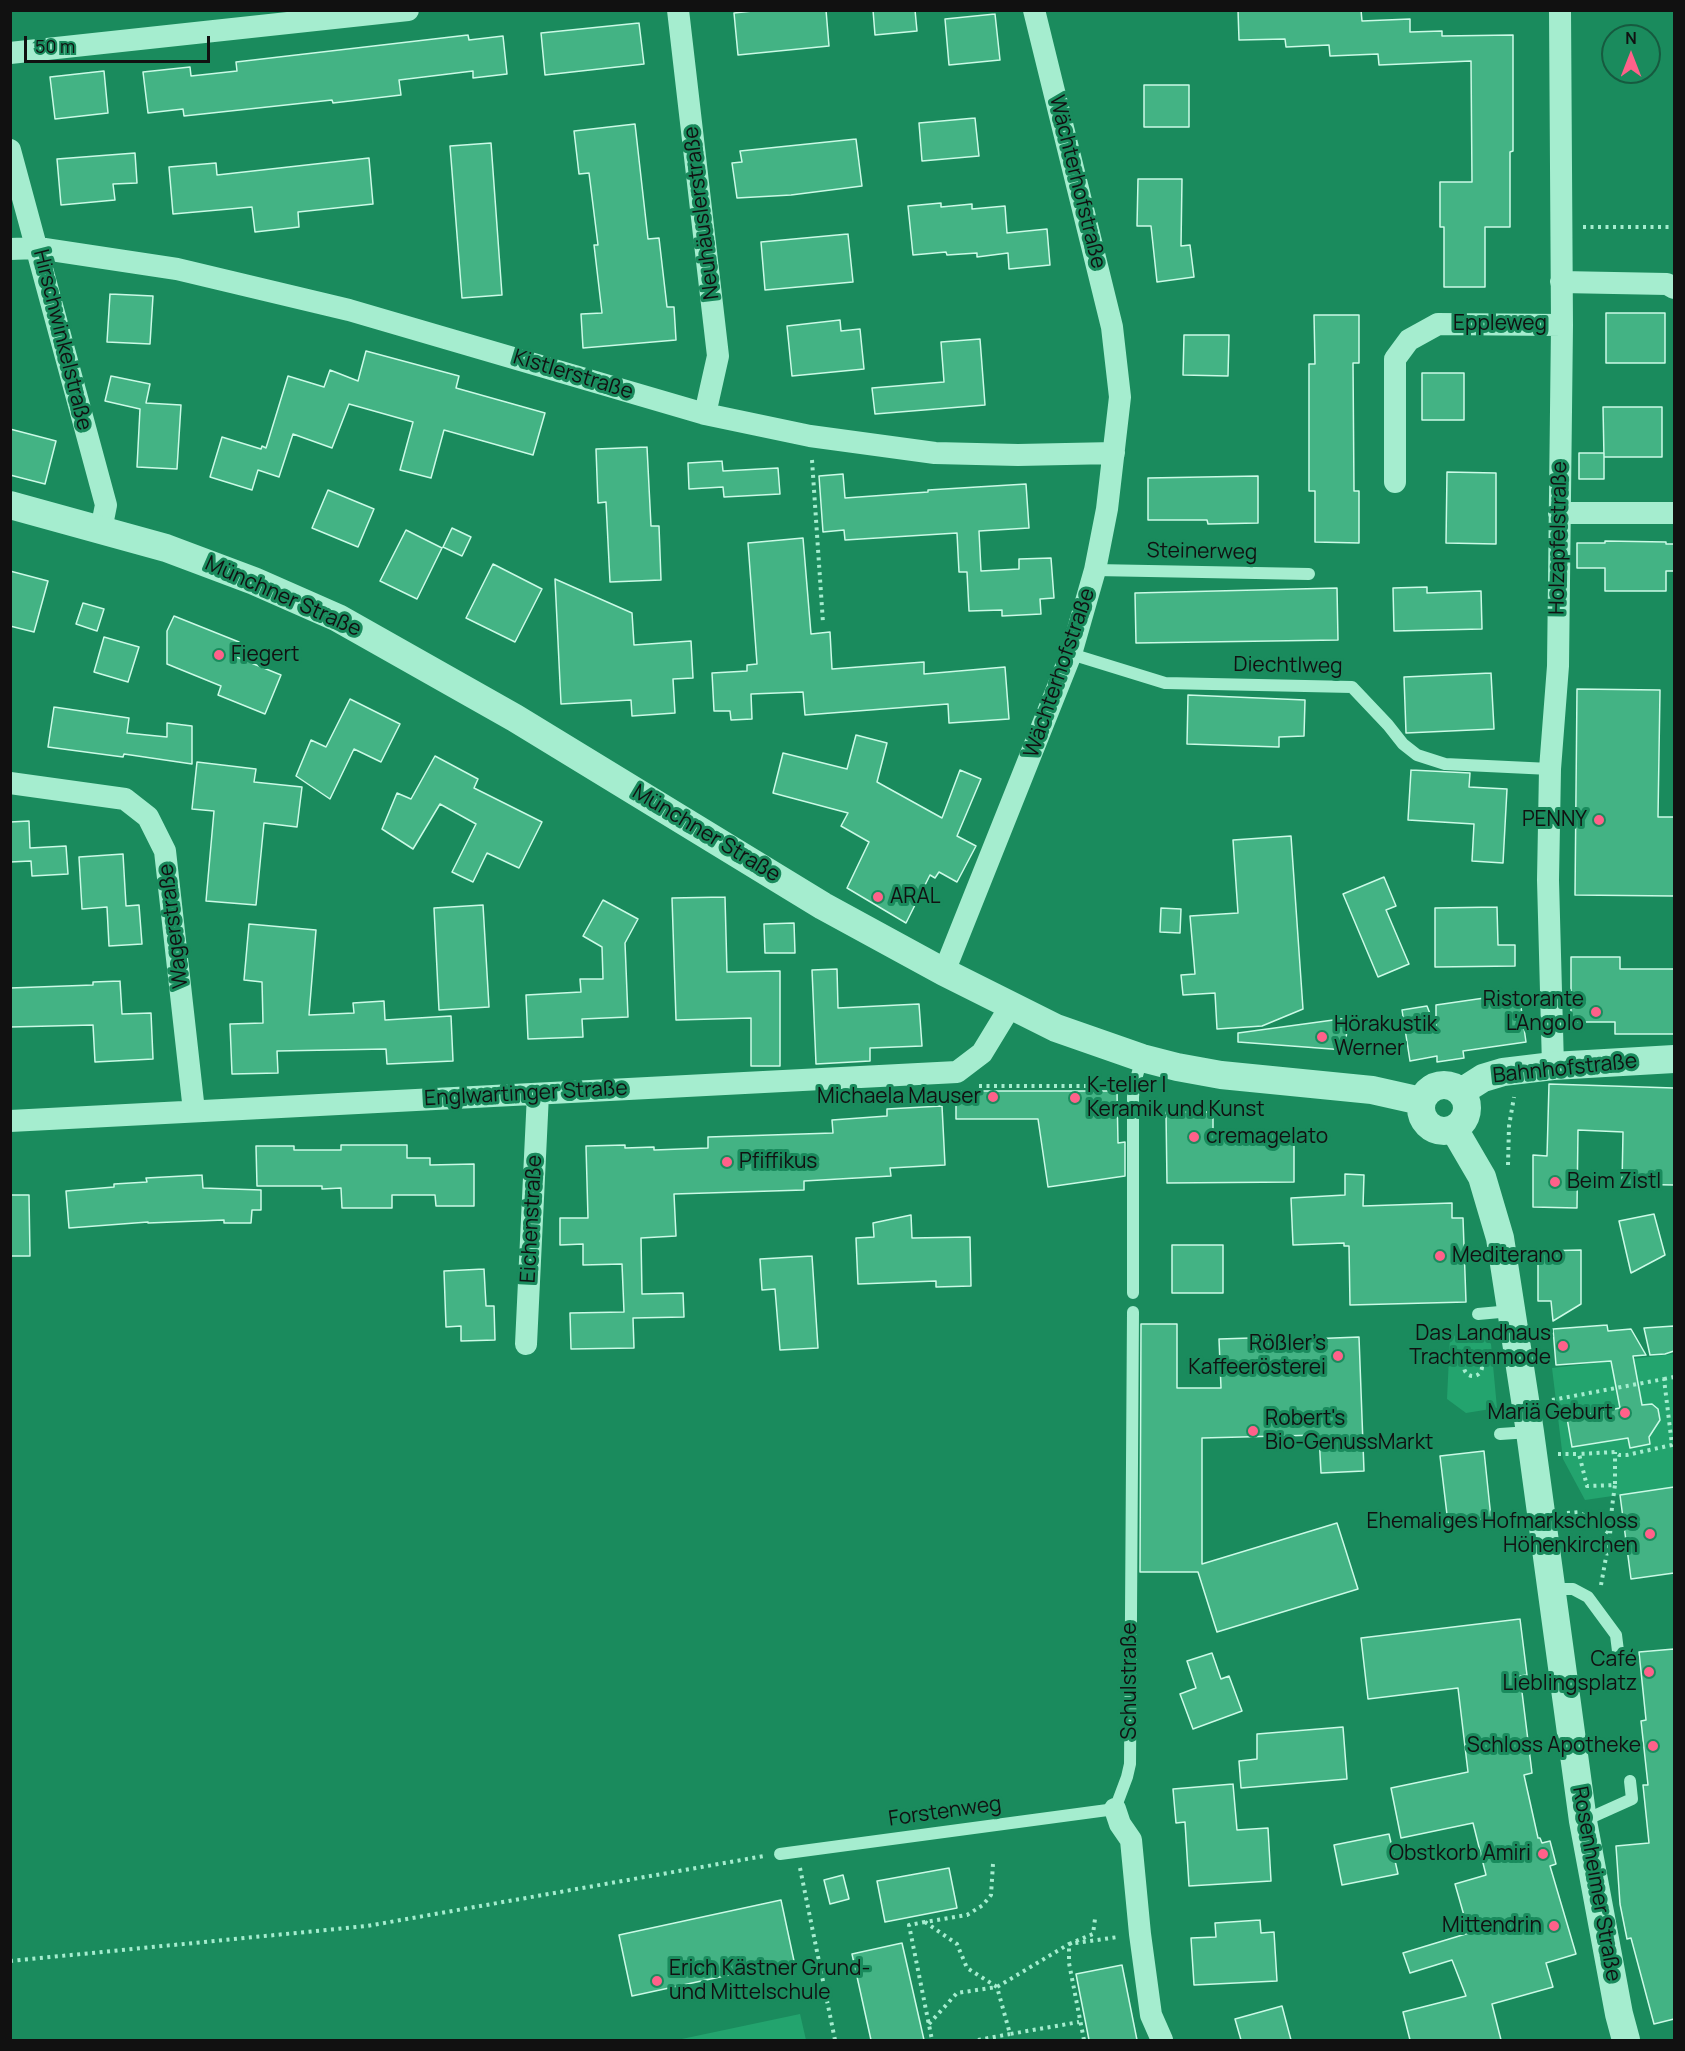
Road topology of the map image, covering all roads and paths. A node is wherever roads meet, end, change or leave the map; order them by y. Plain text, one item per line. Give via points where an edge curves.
1 (408, 10) edge
2 (678, 10) edge
3 (1034, 10) edge
4 (1560, 10) edge
5 (10, 53) edge
6 (10, 150) edge
7 (1561, 226) junction
8 (1674, 227) edge
9 (38, 248) junction
10 (10, 249) edge
11 (1562, 282) junction
12 (1674, 288) edge
13 (1562, 325) junction
14 (705, 414) junction
15 (810, 436) junction
16 (1114, 453) junction
17 (1395, 482) dead end
18 (10, 505) edge
19 (1559, 513) junction
20 (1674, 513) edge
21 (101, 530) junction
22 (1095, 570) junction
23 (1309, 573) dead end
24 (823, 623) dead end
25 (1071, 654) junction
26 (1550, 769) junction
27 (10, 783) edge
28 (944, 972) junction
29 (1010, 1007) junction
30 (1142, 1058) junction
31 (1674, 1059) edge
32 (1553, 1066) junction
33 (957, 1072) junction
34 (1134, 1086) junction
35 (1520, 1091) dead end
36 (1461, 1092) junction
37 (538, 1094) junction
38 (1421, 1101) junction
39 (194, 1111) junction
40 (10, 1121) edge
41 (1454, 1129) junction
42 (1508, 1164) dead end
43 (1133, 1293) dead end
44 (1511, 1311) junction
45 (1133, 1312) dead end
46 (1478, 1314) dead end
47 (526, 1344) dead end
48 (1490, 1366) dead end
49 (1482, 1367) junction
50 (1674, 1377) edge
51 (1664, 1379) junction
52 (1552, 1399) dead end
53 (1530, 1432) junction
54 (1500, 1434) dead end
55 (1615, 1452) junction
56 (1615, 1485) junction
57 (1566, 1513) dead end
58 (1610, 1535) junction
59 (1600, 1587) dead end
60 (1552, 1589) junction
61 (1618, 1653) dead end
62 (1630, 1781) dead end
63 (1115, 1809) junction
64 (1583, 1821) junction
65 (796, 1852) junction
66 (780, 1854) joint
67 (993, 1864) dead end
68 (1095, 1919) dead end
69 (925, 1922) junction
70 (1140, 1934) junction
71 (1069, 1944) junction
72 (10, 1961) edge
73 (997, 1987) junction
74 (1079, 2022) junction
75 (928, 2024) junction
76 (1010, 2034) junction
77 (835, 2040) edge
78 (932, 2040) edge
79 (978, 2040) edge
80 (1084, 2040) edge
81 (1162, 2040) edge
82 (1626, 2040) edge

1 - 5 street
2 - 14 street, Neuhäuslerstraße via 718,356
3 - 16 street, Wächterhofstraße via 1112,327 1120,397
4 - 7 street, Holzapfelstraße
6 - 9 street, Hirschwinkelstraße
7 - 8 path
7 - 11 street, Holzapfelstraße
9 - 10 street, Kistlerstraße
9 - 14 street, Kistlerstraße via 177,269 349,310
9 - 21 street, Hirschwinkelstraße via 106,505
11 - 12 street via 1667,284
11 - 13 street, Holzapfelstraße
13 - 17 street, Eppleweg via 1438,324 1409,340 1395,359
13 - 19 street, Holzapfelstraße
14 - 15 street, Kistlerstraße
15 - 16 street, Kistlerstraße via 935,453
15 - 24 path
16 - 22 street, Wächterhofstraße
18 - 21 street, Münchner Straße
19 - 20 street
19 - 26 street, Holzapfelstraße via 1558,666
21 - 28 street, Münchner Straße via 157,545 254,581 338,618 514,718 824,906
22 - 23 lane, Steinerweg
22 - 25 street, Wächterhofstraße
25 - 26 lane, Diechtlweg via 1165,683 1352,687 1402,744 1417,755 1445,764
25 - 28 street, Wächterhofstraße
26 - 32 street, Holzapfelstraße via 1548,880
27 - 39 street, Wagerstraße via 125,799 148,818 165,851
28 - 29 street, Münchner Straße
29 - 30 street, Münchner Straße via 1056,1028
29 - 33 street via 982,1053
30 - 34 lane
30 - 38 street, Münchner Straße via 1221,1075 1372,1090
31 - 32 street, Bahnhofstraße
32 - 36 street, Bahnhofstraße via 1493,1075
33 - 34 path via 961,1086
33 - 37 street, Englwartinger Straße
34 - 43 lane
35 - 42 path via 1513,1098
36 - 38 street via 1440,1085 1427,1091
36 - 41 street via 1467,1108 1461,1124
37 - 39 street, Englwartinger Straße
37 - 47 street, Eichenstraße
38 - 41 street via 1421,1114 1431,1127 1438,1131
39 - 40 street, Englwartinger Straße
41 - 44 street, Rosenheimer Straße via 1488,1194 1500,1238
44 - 46 lane
44 - 53 street, Rosenheimer Straße
45 - 63 lane, Schulstraße via 1130,1764
48 - 49 path
49 - 49 path via 1474,1358 1464,1366 1473,1376
50 - 51 path
51 - 52 path
51 - 55 path via 1672,1444 1627,1455
53 - 54 lane
53 - 60 street, Rosenheimer Straße
55 - 56 path
55 - 56 path via 1579,1454 1587,1486
56 - 58 path
57 - 58 path via 1579,1512
58 - 59 path
60 - 61 lane via 1574,1589 1588,1597 1616,1635
60 - 64 street, Rosenheimer Straße
62 - 64 lane via 1632,1799
63 - 65 lane, Forstenweg
63 - 70 street via 1131,1840
64 - 82 street, Rosenheimer Straße
65 - 66 lane, Forstenweg
65 - 77 path
66 - 72 path via 367,1926
67 - 69 path via 991,1895 983,1905 967,1915
68 - 71 path via 1093,1934
69 - 73 path via 957,1944 967,1968
69 - 75 path via 909,1925
70 - 71 path
70 - 81 street via 1151,2015
71 - 73 path
71 - 74 path
73 - 75 path via 957,1993
73 - 76 path
74 - 76 path
74 - 80 path
75 - 78 path
76 - 79 path

